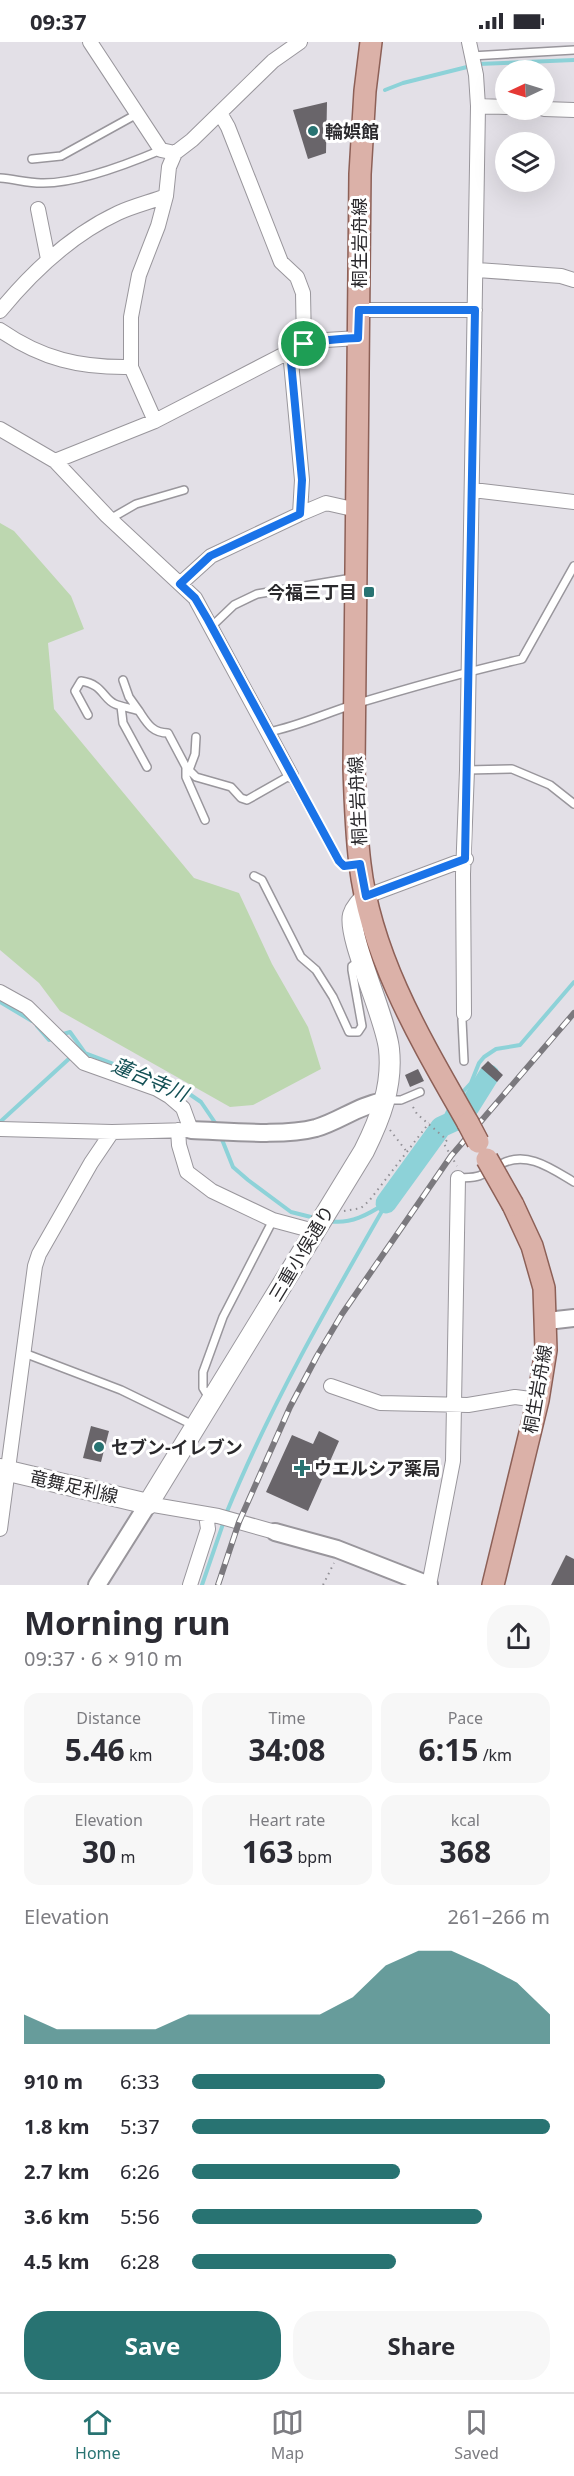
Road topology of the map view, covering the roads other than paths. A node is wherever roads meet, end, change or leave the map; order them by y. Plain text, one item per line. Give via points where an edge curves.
1 (90, 42) edge
2 (300, 42) edge
3 (371, 42) edge
4 (469, 42) edge
5 (574, 50) edge
6 (471, 56) junction
7 (478, 106) junction
8 (495, 107) edge
9 (555, 109) edge
10 (574, 110) edge
11 (220, 113) junction
12 (137, 114) junction
13 (168, 152) junction
14 (32, 159) dead end
15 (0, 178) edge
16 (166, 196) junction
17 (38, 209) dead end
18 (48, 259) junction
19 (477, 270) junction
20 (574, 280) edge
21 (359, 310) junction
22 (475, 310) junction
23 (0, 311) edge
24 (0, 330) edge
25 (358, 338) junction
26 (304, 344) junction
27 (290, 351) junction
28 (131, 368) junction
29 (155, 421) junction
30 (0, 429) edge
31 (54, 461) junction
32 (184, 490) dead end
33 (473, 490) junction
34 (574, 502) edge
35 (357, 510) junction
36 (300, 514) junction
37 (110, 519) junction
38 (574, 566) edge
39 (356, 578) junction
40 (180, 584) junction
41 (212, 627) junction
42 (469, 671) junction
43 (123, 680) dead end
44 (355, 704) junction
45 (121, 706) junction
46 (139, 711) junction
47 (88, 715) dead end
48 (269, 732) junction
49 (196, 737) dead end
50 (147, 766) dead end
51 (187, 769) junction
52 (467, 770) junction
53 (291, 775) junction
54 (574, 804) edge
55 (205, 820) dead end
56 (465, 859) junction
57 (360, 864) junction
58 (254, 876) dead end
59 (366, 896) junction
60 (362, 959) junction
61 (0, 992) edge
62 (464, 1014) joint
63 (464, 1061) dead end
64 (420, 1092) dead end
65 (384, 1101) junction
66 (0, 1129) edge
67 (184, 1130) junction
68 (112, 1132) junction
69 (458, 1178) joint
70 (574, 1182) edge
71 (273, 1220) junction
72 (325, 1220) junction
73 (574, 1318) edge
74 (546, 1321) junction
75 (24, 1353) junction
76 (331, 1386) dead end
77 (211, 1400) junction
78 (538, 1400) junction
79 (455, 1404) junction
80 (196, 1427) junction
81 (4, 1470) edge
82 (148, 1503) junction
83 (206, 1514) junction
84 (0, 1529) edge
85 (275, 1532) joint
86 (98, 1585) edge
87 (190, 1585) edge
88 (429, 1585) edge
89 (493, 1585) edge

1 - 12 street
2 - 11 street via 273,61
3 - 21 main road, 桐生岩舟線 via 362,130
4 - 6 street
5 - 6 lane
6 - 7 street
7 - 8 street
7 - 19 street
9 - 10 street
11 - 13 street
11 - 26 street via 281,262 297,277 303,293
12 - 13 street
12 - 14 lane via 61,156
13 - 15 lane via 87,176 43,183
13 - 16 street
16 - 18 street via 117,214
16 - 28 street via 139,275 131,317
17 - 18 street
18 - 23 street
19 - 20 street
19 - 22 street
21 - 22 street
21 - 25 main road, 桐生岩舟線
22 - 33 street
24 - 28 street via 27,347 60,359 95,368
25 - 26 street
25 - 35 main road, 桐生岩舟線
26 - 27 street
27 - 29 street
27 - 36 street via 302,480
28 - 29 street
29 - 31 street
30 - 31 street
31 - 37 street
32 - 37 lane via 136,504
33 - 34 street
33 - 42 street
35 - 36 street via 326,503
35 - 39 main road, 桐生岩舟線
36 - 40 street via 210,556
37 - 40 street
38 - 42 lane via 522,660
39 - 41 lane via 257,594 234,605
39 - 44 main road, 桐生岩舟線
40 - 41 street via 195,598
41 - 48 street
42 - 44 lane
42 - 52 street
43 - 46 lane
44 - 48 lane
44 - 57 main road, 桐生岩舟線
45 - 46 lane
45 - 47 lane via 113,704 102,690 81,681 75,691
45 - 50 lane via 123,723
46 - 51 lane via 151,728 168,733
48 - 53 street
49 - 51 lane via 195,754
51 - 53 lane via 196,777 231,787 247,800
51 - 55 lane via 186,777
52 - 54 lane via 512,769 550,785
52 - 56 street
53 - 57 lane via 339,861 344,866
56 - 59 street
56 - 62 street
57 - 59 main road, 桐生岩舟線
58 - 60 lane via 262,880 301,957 316,970 349,1032 358,1032 362,1026 352,966
59 - 60 main road, 三重小俣通り via 352,916
59 - 74 main road, 桐生岩舟線, bridge via 399,995 532,1246 544,1288
60 - 65 main road, 三重小俣通り via 387,1036 389,1064
61 - 67 street via 27,1006 84,1063 169,1096 183,1108
62 - 63 lane
64 - 65 lane
65 - 67 street via 368,1104 313,1129
65 - 72 main road, 三重小俣通り via 364,1151
66 - 68 street
67 - 68 street
67 - 71 street via 187,1173 212,1191
68 - 75 street via 39,1254
69 - 70 lane via 477,1178 502,1163 520,1158 551,1168
69 - 79 street
71 - 72 street
71 - 77 lane via 223,1317 203,1372 203,1388
72 - 77 main road, 三重小俣通り
73 - 74 street
74 - 78 main road, 桐生岩舟線
75 - 80 lane via 121,1390
75 - 81 street
76 - 79 street via 380,1403
77 - 80 main road, 三重小俣通り
78 - 79 street via 515,1397
78 - 89 main road, 桐生岩舟線
79 - 88 street via 453,1461
80 - 82 main road, 三重小俣通り
81 - 82 main road, 竜舞足利線
81 - 84 street
82 - 83 street
82 - 86 street, 三重小俣通り
83 - 85 street
83 - 87 street via 208,1529
85 - 88 street via 337,1549

